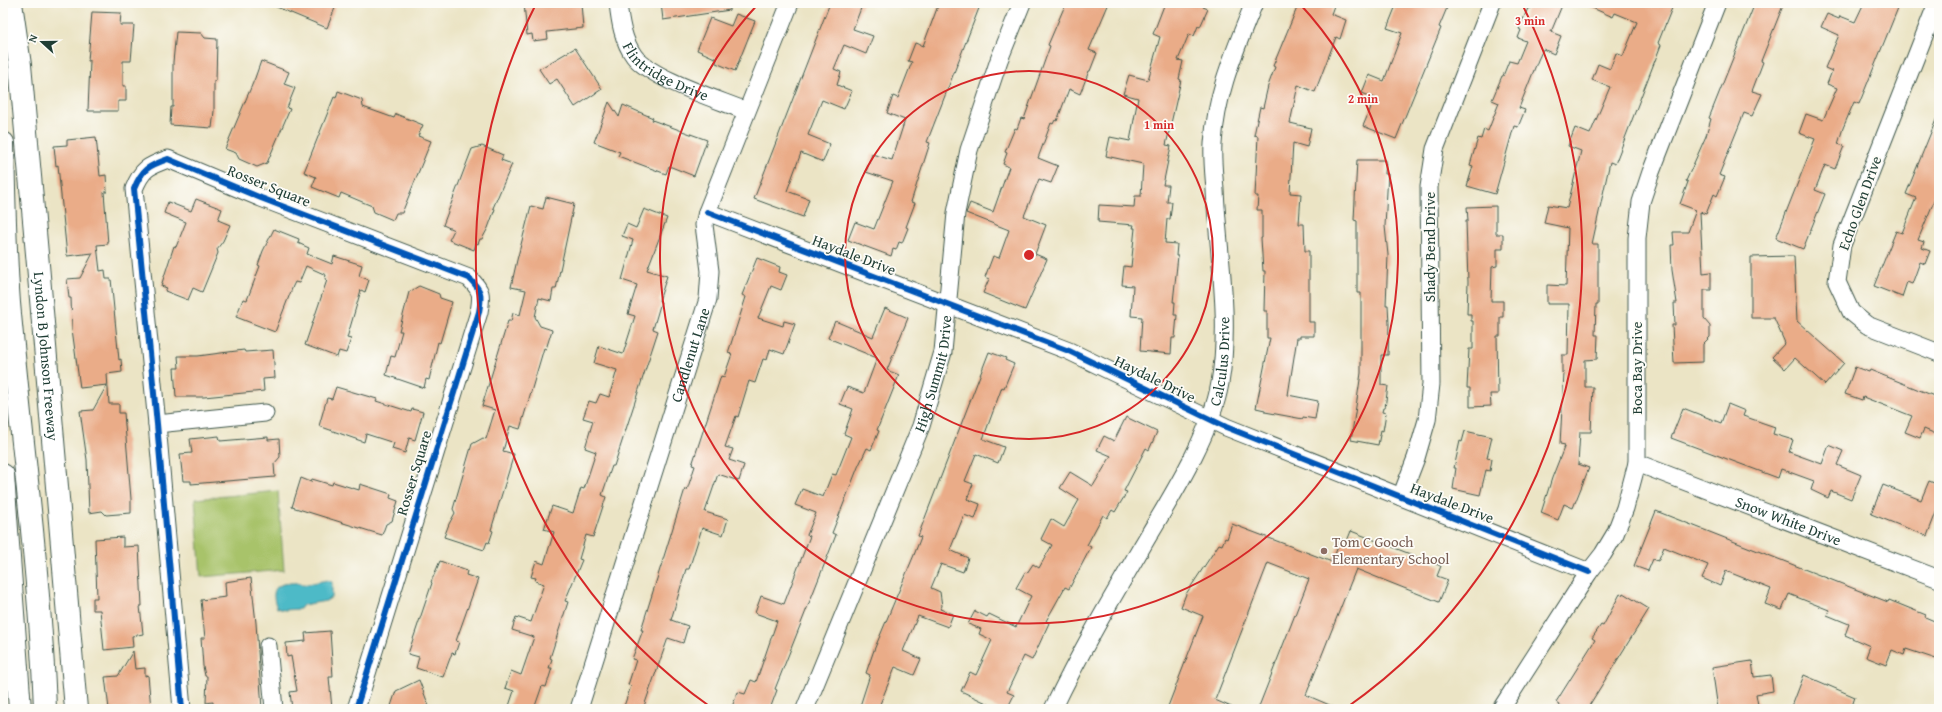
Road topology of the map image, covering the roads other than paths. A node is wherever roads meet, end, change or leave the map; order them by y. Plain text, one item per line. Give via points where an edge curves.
1 (11, 3) edge
2 (618, 3) edge
3 (790, 3) edge
4 (1022, 3) edge
5 (1254, 3) edge
6 (1492, 3) edge
7 (1717, 3) edge
8 (1937, 3) edge
9 (746, 111) junction
10 (3, 143) edge
11 (707, 212) junction
12 (946, 305) junction
13 (1939, 353) edge
14 (266, 413) dead end
15 (1209, 419) junction
16 (157, 424) junction
17 (1636, 463) junction
18 (3, 475) edge
19 (1401, 497) junction
20 (1589, 572) junction
21 (1939, 579) edge
22 (268, 646) dead end
23 (20, 709) edge
24 (45, 709) edge
25 (76, 709) edge
26 (182, 709) edge
27 (274, 709) edge
28 (356, 709) edge
29 (579, 709) edge
30 (805, 709) edge
31 (1053, 709) edge
32 (1501, 709) edge

1 - 25 main road, Lyndon B Johnson Freeway via 20,65
2 - 9 street, Flintridge Drive via 626,43 644,67
3 - 9 street, Candlenut Lane
4 - 12 street, High Summit Drive via 999,60 969,150 956,214
5 - 15 street, Calculus Drive via 1222,87 1216,111 1213,146 1225,318 1220,384
6 - 19 street, Shady Bend Drive via 1435,149 1429,187 1431,384 1427,420
7 - 17 street, Boca Bay Drive via 1641,202 1637,238
8 - 13 street, Echo Glen Drive via 1842,245 1837,282 1851,312 1867,325
9 - 11 street, Candlenut Lane
10 - 24 main road via 9,302 34,536 43,646
11 - 12 street, Haydale Drive
11 - 29 street, Candlenut Lane via 704,225 710,271 708,299
12 - 15 street, Haydale Drive via 1068,351
12 - 30 street, High Summit Drive via 943,352 921,426
14 - 16 street
15 - 19 street, Haydale Drive
15 - 31 street, Calculus Drive via 1178,486 1071,670
16 - 26 street, Rosser Square
16 - 28 street, Rosser Square via 134,189 139,176 148,166 168,159 175,161 260,198 470,278 478,287 482,296 479,312
17 - 20 street, Boca Bay Drive via 1625,508 1615,534
17 - 21 street, Snow White Drive
18 - 23 main road
19 - 20 street, Haydale Drive
20 - 32 street, Boca Bay Drive
22 - 27 street

